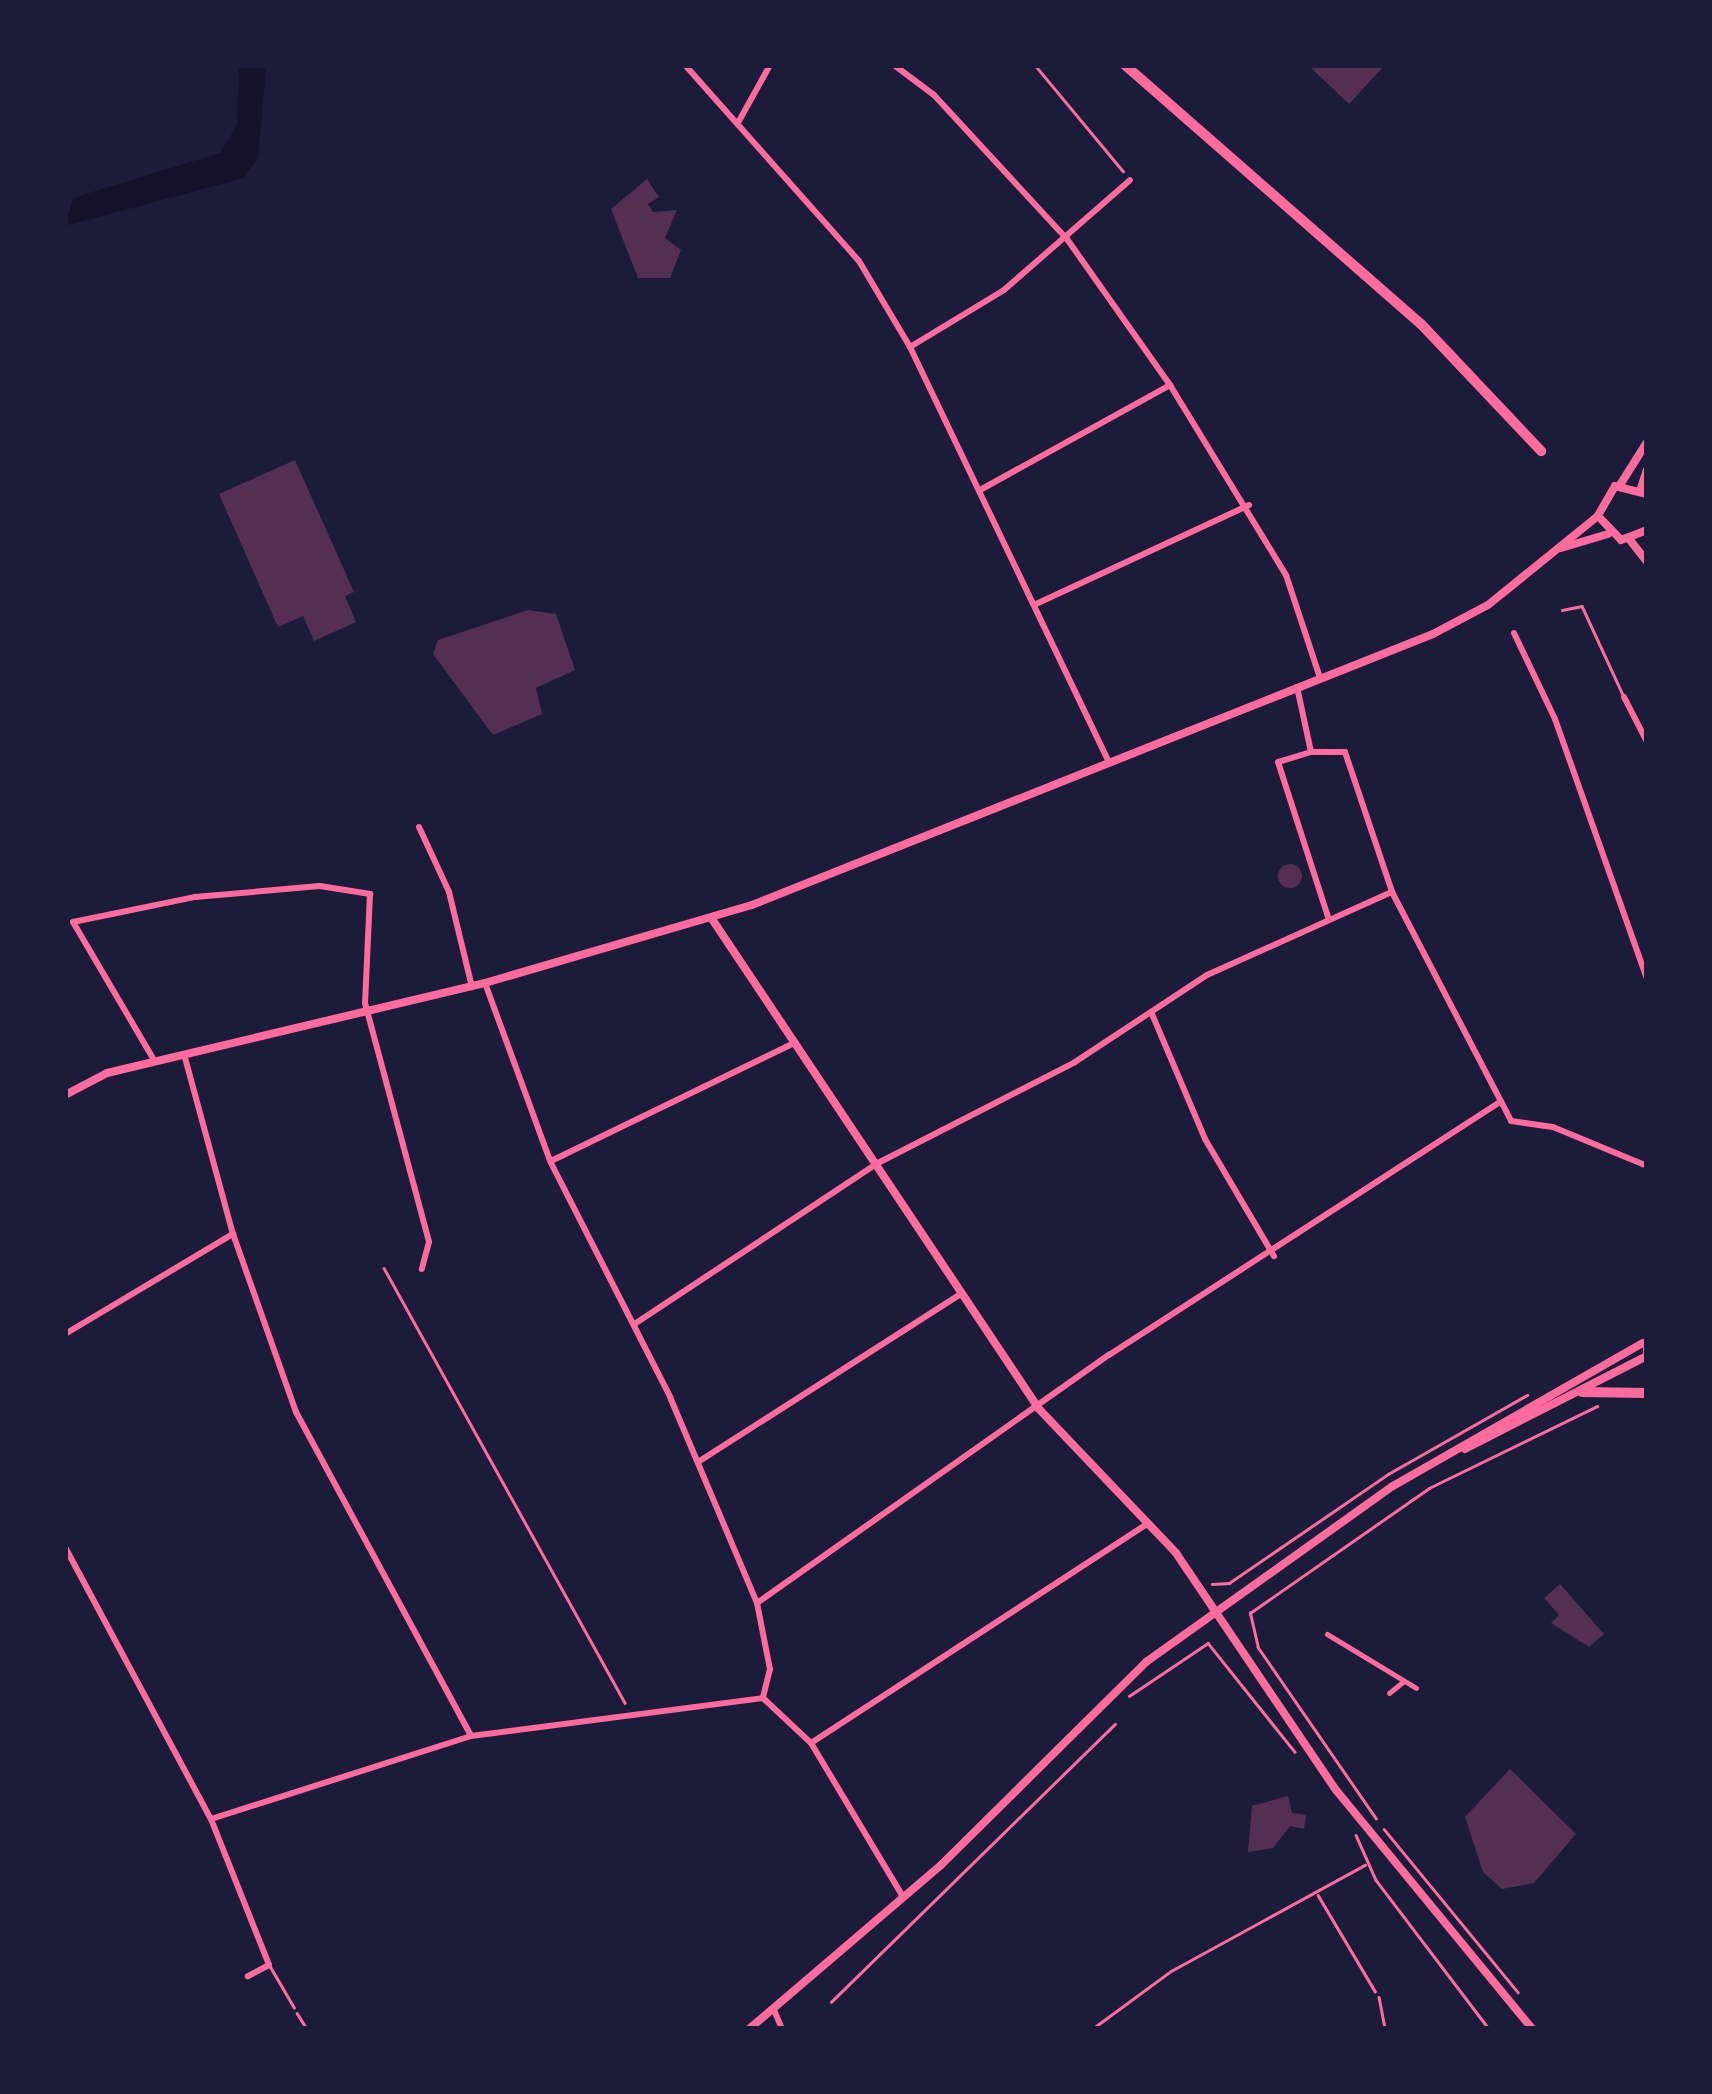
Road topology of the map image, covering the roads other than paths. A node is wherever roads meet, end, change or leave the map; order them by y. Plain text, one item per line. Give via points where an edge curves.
1 (685, 65) edge
2 (770, 65) edge
3 (894, 65) edge
4 (1125, 65) edge
5 (739, 122) junction
6 (1130, 180) road end
7 (1068, 239) junction
8 (910, 347) junction
9 (1170, 384) junction
10 (1647, 442) edge
11 (1541, 451) dead end
12 (1647, 470) edge
13 (1620, 485) junction
14 (980, 490) junction
15 (1644, 491) edge
16 (1248, 505) junction
17 (1598, 516) junction
18 (1647, 530) edge
19 (1608, 534) junction
20 (1630, 540) junction
21 (1561, 548) junction
22 (1647, 562) edge
23 (1036, 604) junction
24 (1562, 610) dead end
25 (1514, 633) dead end
26 (1320, 678) junction
27 (1296, 686) junction
28 (1624, 698) joint
29 (1647, 742) edge
30 (1312, 752) junction
31 (1107, 759) junction
32 (418, 826) dead end
33 (1392, 892) junction
34 (1328, 917) junction
35 (712, 920) junction
36 (1647, 980) edge
37 (485, 983) junction
38 (472, 986) junction
39 (366, 1011) junction
40 (1152, 1014) junction
41 (797, 1041) junction
42 (184, 1053) junction
43 (154, 1060) junction
44 (65, 1095) edge
45 (1500, 1101) junction
46 (550, 1161) junction
47 (878, 1163) junction
48 (1647, 1166) edge
49 (233, 1234) junction
50 (1274, 1256) junction
51 (422, 1269) dead end
52 (963, 1292) junction
53 (636, 1323) junction
54 (65, 1334) edge
55 (1646, 1349) edge
56 (1582, 1392) junction
57 (1647, 1393) edge
58 (1039, 1409) junction
59 (1442, 1458) junction
60 (698, 1462) junction
61 (1150, 1523) junction
62 (65, 1547) edge
63 (758, 1603) junction
64 (1218, 1613) junction
65 (1327, 1634) dead end
66 (1404, 1681) junction
67 (1416, 1688) dead end
68 (1389, 1693) dead end
69 (763, 1698) junction
70 (1115, 1724) dead end
71 (472, 1736) junction
72 (810, 1743) junction
73 (210, 1819) junction
74 (903, 1897) junction
75 (269, 1964) junction
76 (248, 1976) dead end
77 (1378, 1997) road end
78 (831, 2002) dead end
79 (294, 2007) road end
80 (774, 2010) junction
81 (749, 2029) edge
82 (782, 2029) edge
83 (1385, 2029) edge
84 (1532, 2029) edge

1 - 5 street
2 - 5 street
3 - 7 street via 934,95
4 - 11 main road via 1434,337
5 - 8 street via 859,261
6 - 7 street
7 - 8 street
7 - 9 street
8 - 14 street
9 - 14 street
9 - 16 street
10 - 13 street
12 - 15 street
13 - 15 street
13 - 17 street via 1602,498
14 - 23 street
16 - 23 street
16 - 26 street via 1286,576
17 - 19 street
17 - 21 street
18 - 20 street
19 - 20 street
19 - 21 street
20 - 22 street
21 - 26 street via 1434,634
23 - 31 street
24 - 28 lane via 1582,606
25 - 36 street via 1555,719
26 - 27 street
27 - 30 street
27 - 31 street
28 - 29 street
30 - 33 street via 1345,752
30 - 34 street via 1278,762
31 - 35 street
32 - 38 street via 449,892
33 - 34 street
33 - 45 street
34 - 40 street via 1220,968
35 - 37 street
35 - 41 street
37 - 38 street
37 - 46 street
38 - 39 street
39 - 42 street
39 - 43 street via 370,894 320,886 213,895 74,922
39 - 51 street via 429,1242
40 - 47 street
40 - 50 street via 1205,1139
41 - 46 street
41 - 47 street
42 - 43 street
42 - 49 street
43 - 44 street
45 - 48 street via 1511,1121 1553,1128
45 - 50 street
46 - 53 street
47 - 52 street
47 - 53 street
49 - 54 street
49 - 71 street via 296,1412
50 - 58 street via 1109,1355
52 - 58 street
52 - 60 street
53 - 60 street
55 - 56 street
55 - 59 street
56 - 57 main road
56 - 59 street
58 - 61 street
58 - 63 street
59 - 64 street
60 - 63 street
61 - 64 street
61 - 72 street
62 - 73 street
63 - 69 street via 770,1669
64 - 74 street via 1126,1680
64 - 84 street via 1336,1790
65 - 66 street
66 - 67 street
66 - 68 street
69 - 71 street
69 - 72 street
70 - 78 lane
71 - 73 street
72 - 74 street
73 - 75 street
74 - 80 street
75 - 76 street
75 - 79 lane
77 - 83 lane
80 - 81 street
80 - 82 street

